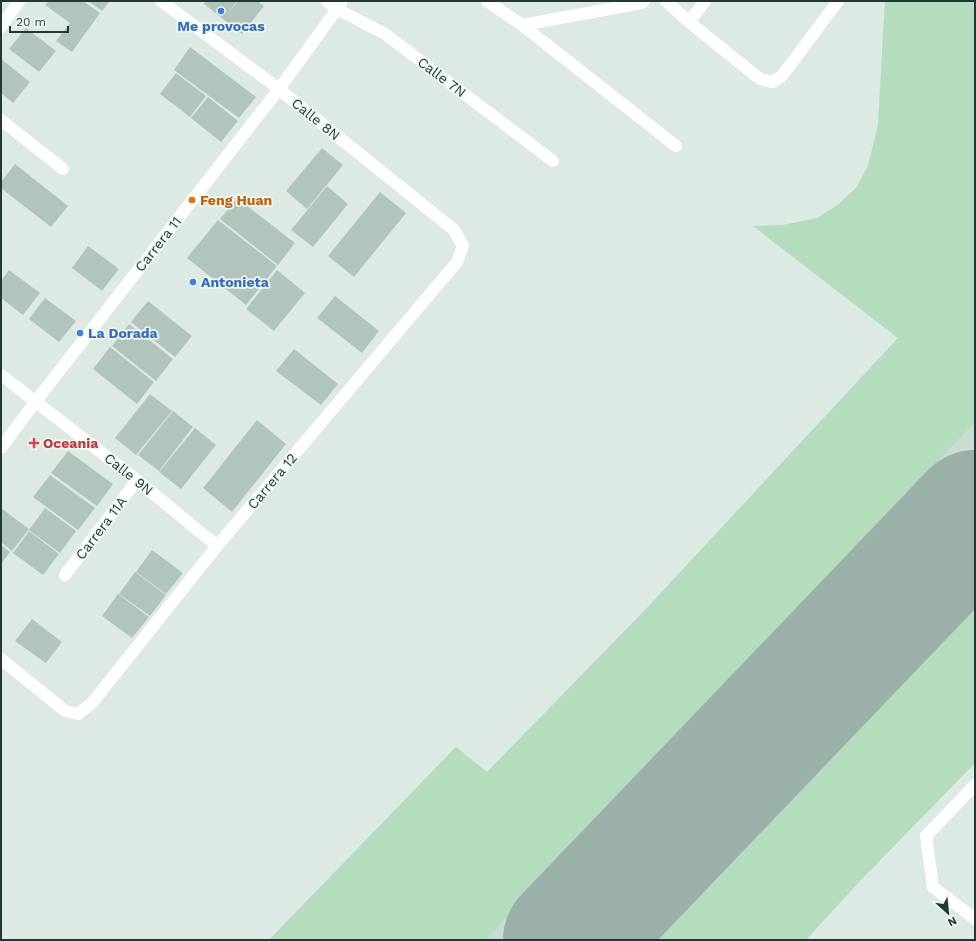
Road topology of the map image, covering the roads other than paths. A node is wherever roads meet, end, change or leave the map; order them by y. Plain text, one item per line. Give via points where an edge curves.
1 (19, 1) edge
2 (161, 1) edge
3 (327, 1) edge
4 (487, 1) edge
5 (644, 1) edge
6 (666, 1) edge
7 (704, 1) edge
8 (838, 1) edge
9 (340, 5) edge
10 (689, 22) junction
11 (522, 25) junction
12 (1, 27) edge
13 (279, 89) junction
14 (1, 120) edge
15 (676, 146) dead end
16 (553, 161) dead end
17 (63, 169) dead end
18 (463, 246) joint
19 (1, 375) edge
20 (36, 401) junction
21 (1, 448) edge
22 (137, 480) junction
23 (217, 546) junction
24 (65, 575) dead end
25 (1, 659) edge
26 (975, 785) edge
27 (975, 919) edge

1 - 12 street
2 - 13 street, Calle 8N
3 - 9 street, Calle 7N
4 - 11 street
5 - 11 street
6 - 10 street
7 - 10 street
8 - 10 street via 782,76 772,82 760,78
9 - 13 street, Carrera 11
9 - 16 street, Calle 7N via 384,34
11 - 15 street
13 - 18 street, Calle 8N via 454,230
13 - 20 street, Carrera 11
14 - 17 street
18 - 23 street, Carrera 12 via 457,262
19 - 20 street, Calle 9N
20 - 21 street, Carrera 11
20 - 22 street, Calle 9N
22 - 23 street, Calle 9N
22 - 24 street, Carrera 11A
23 - 25 street, Carrera 12 via 92,703 78,714 65,711
26 - 27 street via 926,836 933,887

